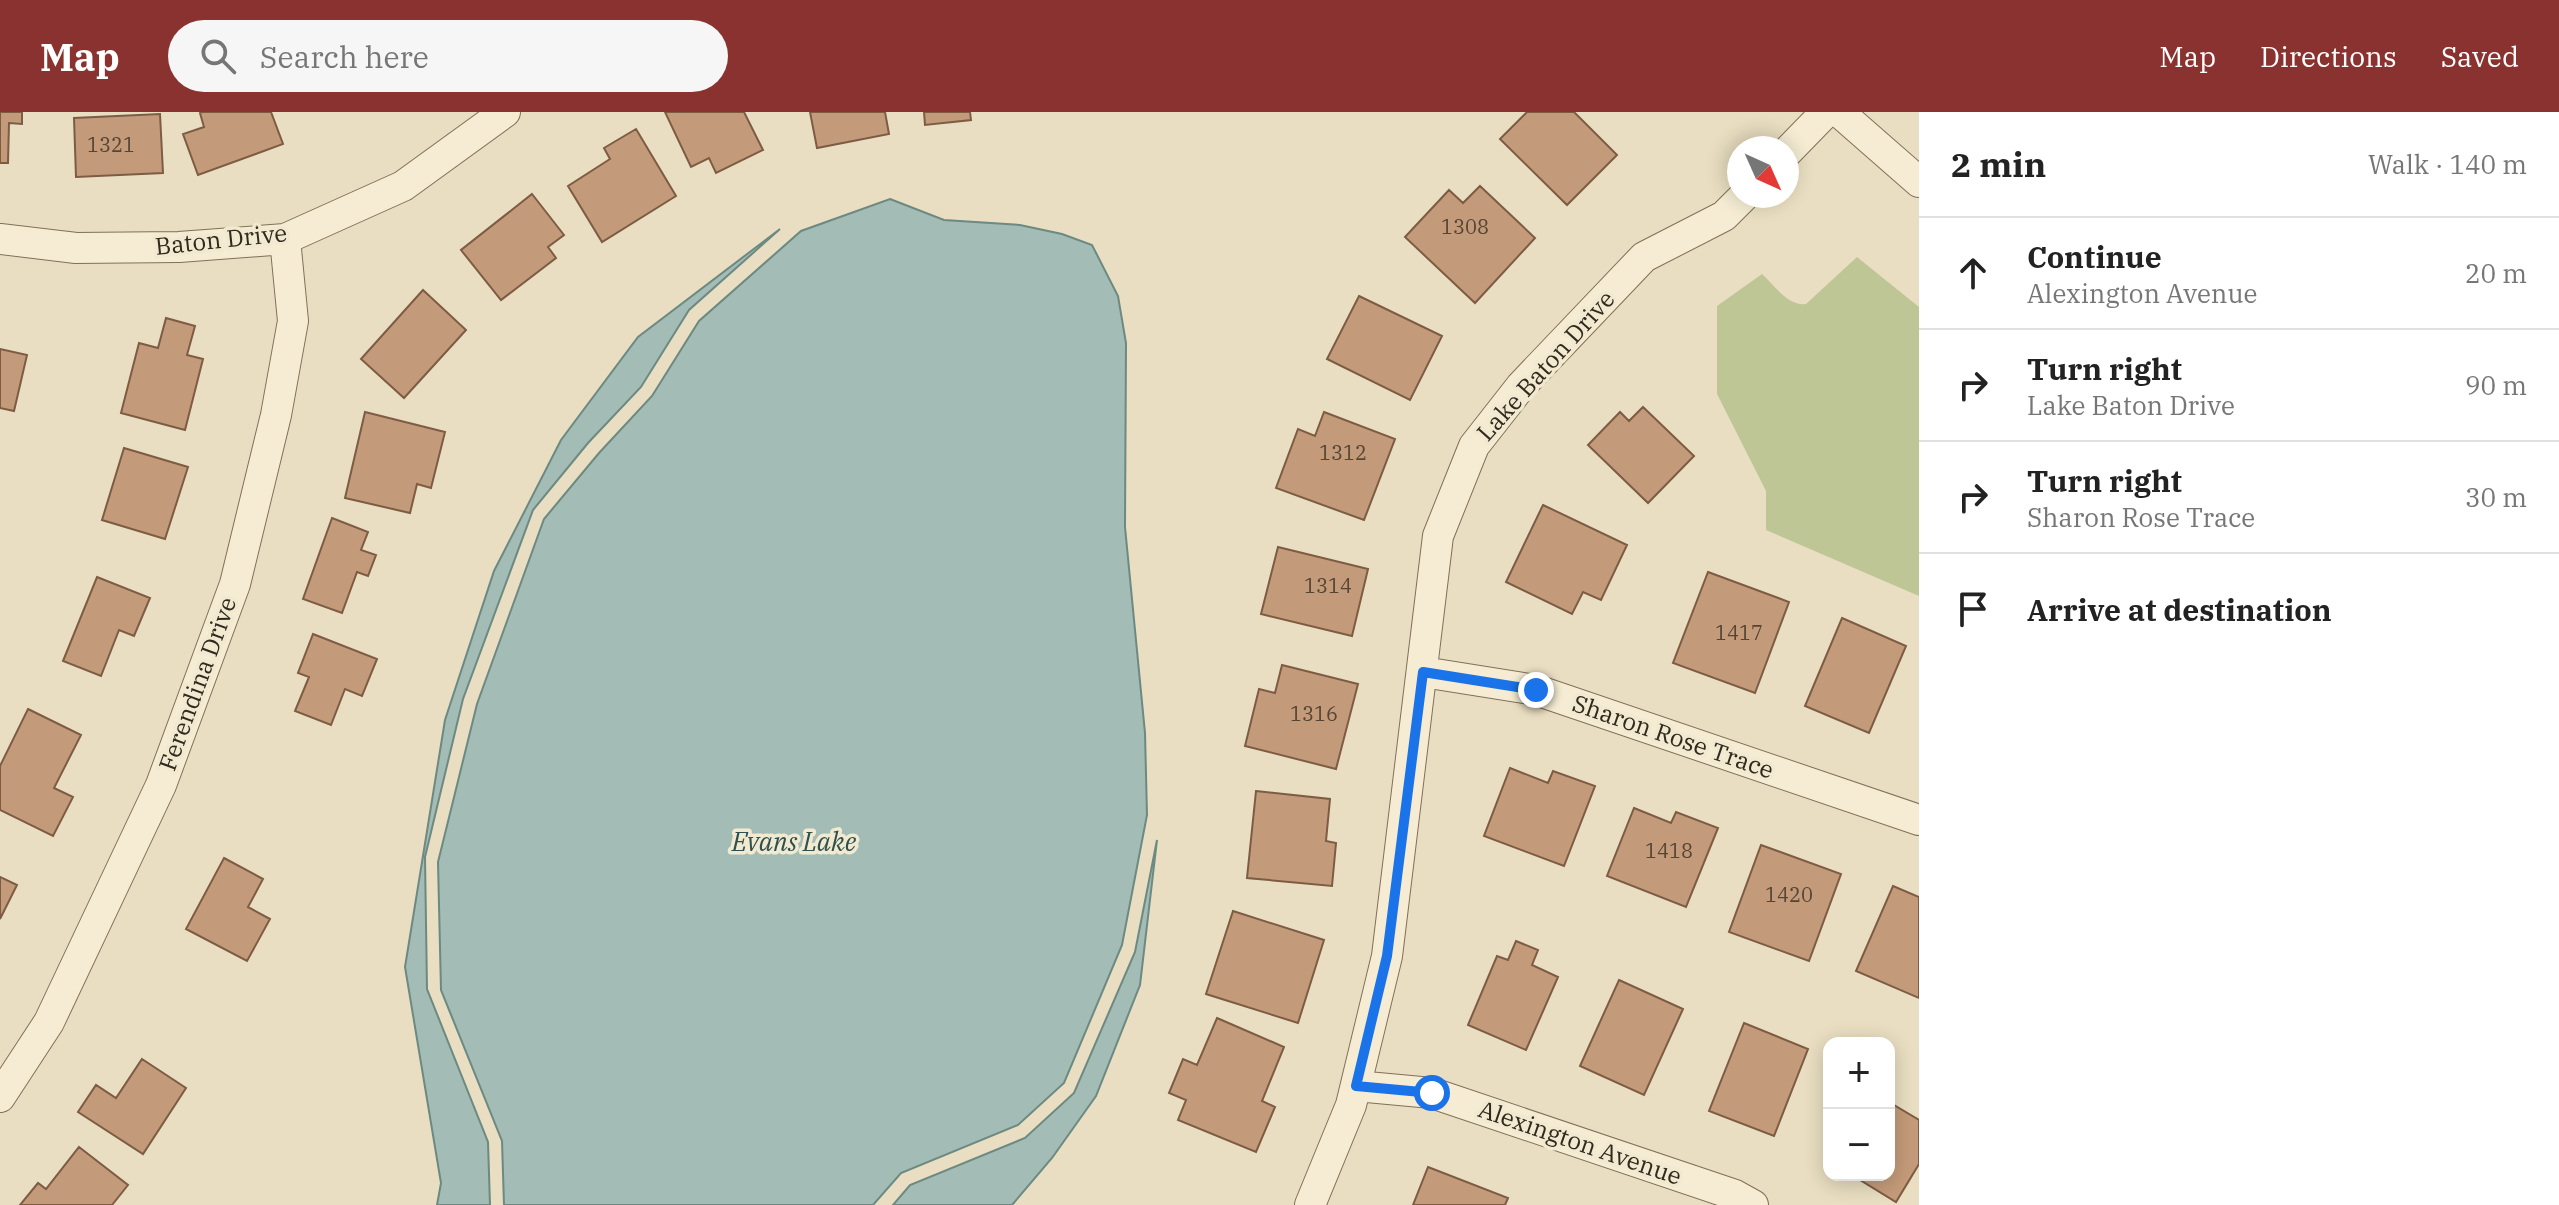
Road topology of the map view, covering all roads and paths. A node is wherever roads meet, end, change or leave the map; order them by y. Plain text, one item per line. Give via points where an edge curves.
1 (505, 112) edge
2 (1826, 112) edge
3 (1839, 112) edge
4 (1799, 140) edge
5 (1919, 182) edge
6 (1732, 208) edge
7 (0, 239) edge
8 (285, 239) junction
9 (1423, 672) junction
10 (1919, 820) edge
11 (1356, 1086) junction
12 (0, 1097) edge
13 (1310, 1205) edge
14 (1753, 1205) edge

1 - 8 street, Baton Drive via 403,186
2 - 4 street
3 - 5 street
6 - 9 street, Lake Baton Drive via 1644,257 1521,386 1474,446 1438,536
7 - 8 street, Baton Drive via 76,248
8 - 12 street, Ferendina Drive via 293,321 235,584 161,785 49,1022
9 - 10 street, Sharon Rose Trace via 1536,690
9 - 11 street, Lake Baton Drive via 1387,956
11 - 13 street, Lake Baton Drive
11 - 14 street, Alexington Avenue via 1432,1093

